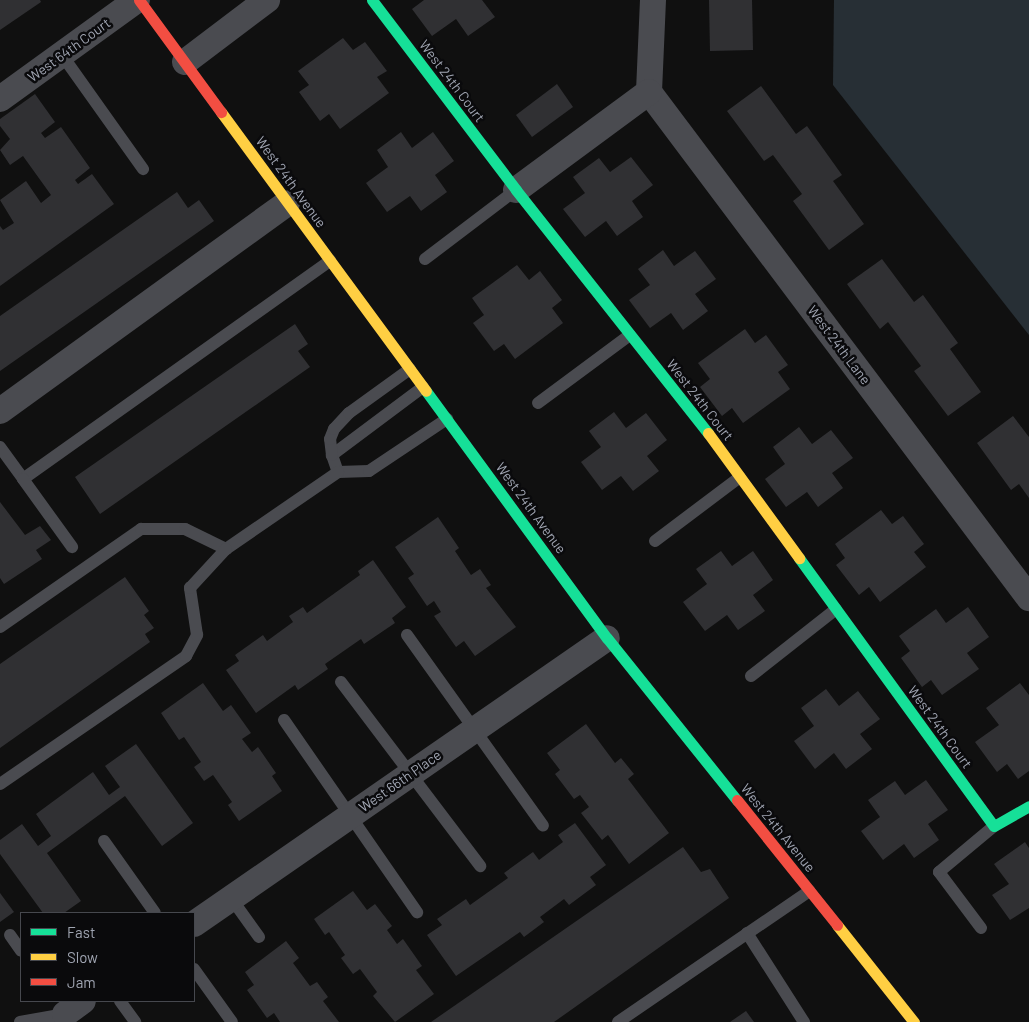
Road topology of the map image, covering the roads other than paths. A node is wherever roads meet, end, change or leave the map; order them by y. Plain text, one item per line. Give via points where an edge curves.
1 (138, 0) edge
2 (268, 0) edge
3 (372, 0) edge
4 (654, 0) edge
5 (62, 55) junction
6 (185, 62) junction
7 (649, 92) junction
8 (0, 99) edge
9 (143, 169) dead end
10 (516, 190) junction
11 (288, 202) junction
12 (425, 259) dead end
13 (330, 260) junction
14 (630, 335) junction
15 (410, 368) junction
16 (424, 388) junction
17 (538, 402) dead end
18 (0, 411) edge
19 (447, 419) junction
20 (0, 447) edge
21 (332, 455) junction
22 (338, 472) junction
23 (740, 477) junction
24 (23, 479) junction
25 (655, 541) dead end
26 (72, 547) dead end
27 (226, 549) junction
28 (1029, 598) edge
29 (836, 609) junction
30 (0, 627) edge
31 (407, 635) dead end
32 (607, 638) junction
33 (751, 676) dead end
34 (341, 682) dead end
35 (284, 720) dead end
36 (474, 730) junction
37 (410, 774) junction
38 (0, 784) edge
39 (1029, 806) edge
40 (350, 816) junction
41 (543, 826) dead end
42 (994, 826) junction
43 (104, 841) dead end
44 (480, 866) dead end
45 (809, 891) junction
46 (231, 898) junction
47 (153, 912) edge
48 (417, 912) dead end
49 (195, 923) edge
50 (980, 928) dead end
51 (747, 933) junction
52 (10, 934) dead end
53 (260, 937) dead end
54 (20, 949) edge
55 (195, 969) edge
56 (121, 1002) edge
57 (66, 1012) edge
58 (20, 1022) edge
59 (135, 1022) edge
60 (232, 1022) edge
61 (618, 1022) edge
62 (804, 1022) edge
63 (914, 1022) edge

1 - 5 street, West 64th Court
1 - 6 street, West 24th Avenue
2 - 6 street
3 - 10 street, West 24th Court
4 - 7 street
5 - 8 street, West 64th Court
5 - 9 lane
6 - 11 street, West 24th Avenue
7 - 10 street
7 - 28 street, West 24th Lane
10 - 12 lane
10 - 14 street, West 24th Court
11 - 13 street, West 24th Avenue
11 - 18 street
13 - 15 street, West 24th Avenue
13 - 24 lane
14 - 17 lane
14 - 23 street, West 24th Court
15 - 16 street, West 24th Avenue
15 - 21 lane via 349,412 334,428 330,439
16 - 19 street, West 24th Avenue
16 - 21 lane
19 - 22 lane via 369,471
19 - 32 street, West 24th Avenue
20 - 24 lane
21 - 22 lane
22 - 27 lane
23 - 25 lane
23 - 29 street, West 24th Court
24 - 26 lane
27 - 30 lane via 185,529 141,529
27 - 38 lane via 190,588 197,634 186,656
29 - 33 lane
29 - 42 street, West 24th Court
31 - 36 lane
32 - 36 street, West 66th Place
32 - 45 street, West 24th Avenue
34 - 37 lane
35 - 40 lane
36 - 37 street, West 66th Place
36 - 41 lane
37 - 40 street, West 66th Place
37 - 44 lane
39 - 42 street
40 - 46 street, West 66th Place
40 - 48 lane
42 - 50 lane via 939,872
43 - 47 lane
45 - 51 lane
45 - 63 street, West 24th Avenue
46 - 49 street, West 66th Place
46 - 53 lane
51 - 61 lane
51 - 62 lane
52 - 54 lane
55 - 60 lane
56 - 59 lane
57 - 58 lane

